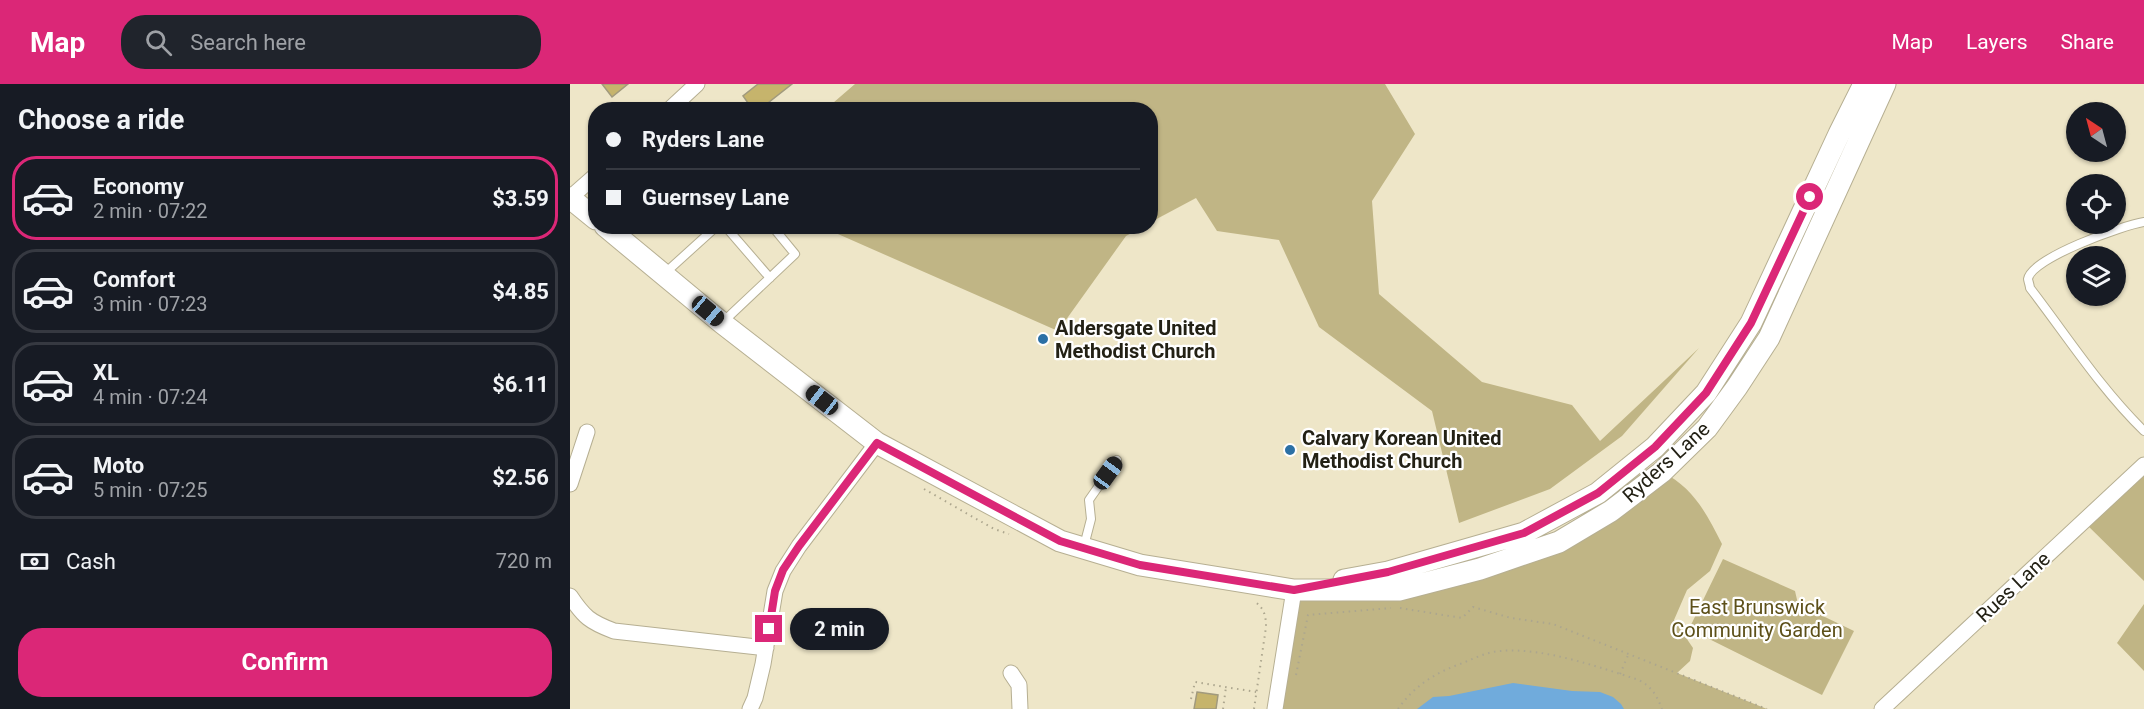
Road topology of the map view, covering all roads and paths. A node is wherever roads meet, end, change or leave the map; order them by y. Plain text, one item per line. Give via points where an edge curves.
1 (697, 84) edge
2 (1864, 84) edge
3 (1885, 84) edge
4 (678, 102) edge
5 (588, 182) edge
6 (570, 198) edge
7 (588, 213) edge
8 (2144, 222) edge
9 (615, 234) edge
10 (708, 234) edge
11 (732, 234) edge
12 (779, 234) edge
13 (664, 274) junction
14 (770, 278) junction
15 (722, 323) junction
16 (2144, 431) edge
17 (587, 432) dead end
18 (877, 443) junction
19 (1117, 460) dead end
20 (2144, 465) edge
21 (570, 484) edge
22 (1084, 548) junction
23 (1294, 590) junction
24 (570, 596) edge
25 (766, 648) junction
26 (1629, 653) junction
27 (1011, 673) dead end
28 (1620, 674) junction
29 (1294, 681) dead end
30 (1226, 687) junction
31 (1256, 692) dead end
32 (1191, 699) dead end
33 (752, 708) edge
34 (1020, 709) edge
35 (1223, 709) edge
36 (1275, 709) edge
37 (1398, 709) edge
38 (1662, 709) edge
39 (1767, 709) edge
40 (1882, 709) edge

1 - 4 street
2 - 23 main road, Ryders Lane via 1751,323 1706,393 1655,447 1598,493 1524,533 1388,572
3 - 23 main road, Ryders Lane via 1769,338 1707,428 1662,472 1611,511 1559,542 1480,569 1399,590
5 - 6 street
6 - 7 main road
8 - 16 lane via 2103,233 2065,251 2036,269 2028,280 2030,288 2102,384
9 - 13 main road, Ryders Lane
10 - 13 lane
11 - 14 lane
12 - 14 lane via 795,254
13 - 15 main road, Ryders Lane
14 - 15 lane
15 - 18 main road, Ryders Lane
17 - 21 street
18 - 22 main road, Ryders Lane via 1060,541
18 - 25 street via 783,570 775,591
19 - 22 lane via 1089,500 1091,519
20 - 40 street, Rues Lane
22 - 23 main road, Ryders Lane via 1140,565
23 - 36 street
24 - 25 street via 594,624 614,631
25 - 33 street
26 - 28 path
26 - 29 path via 1553,624 1473,607 1462,618 1398,607 1308,615
26 - 39 path
27 - 34 street via 1019,685
28 - 37 path via 1536,652 1501,651 1428,679
28 - 38 path via 1648,685
30 - 31 path
30 - 32 path via 1195,682
30 - 35 path

